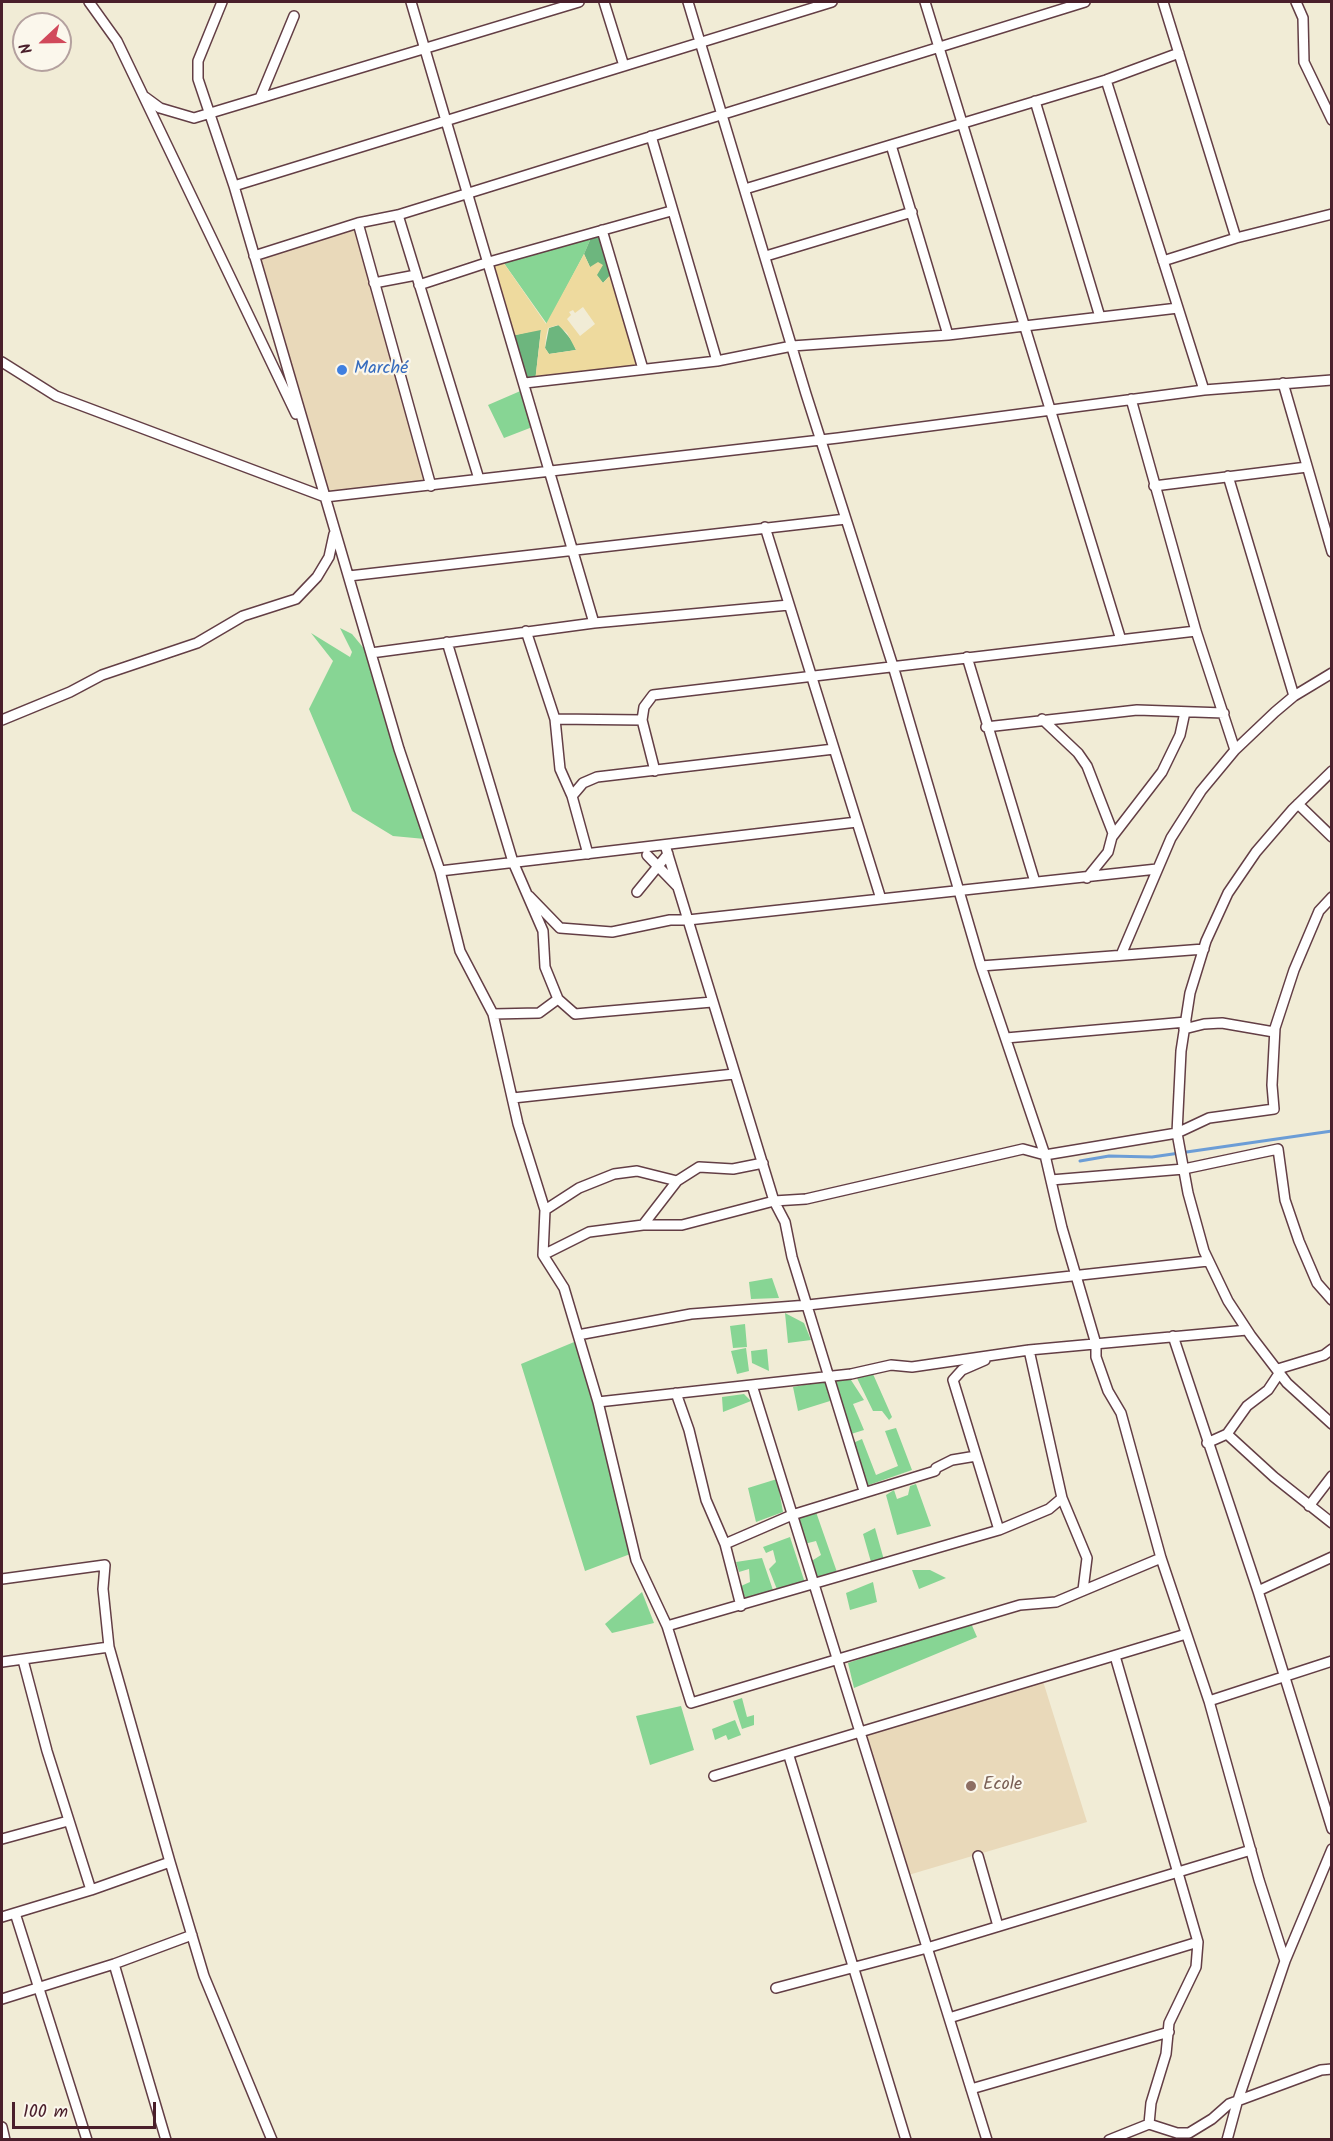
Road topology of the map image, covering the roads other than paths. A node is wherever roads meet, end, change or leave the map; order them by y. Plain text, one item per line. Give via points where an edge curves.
1 (89, 2) edge
2 (222, 2) edge
3 (411, 2) edge
4 (579, 2) edge
5 (604, 2) edge
6 (688, 2) edge
7 (832, 2) edge
8 (925, 2) edge
9 (1085, 2) edge
10 (1163, 2) edge
11 (1296, 2) edge
12 (294, 16) dead end
13 (701, 42) junction
14 (939, 47) junction
15 (425, 48) junction
16 (1179, 53) junction
17 (624, 66) junction
18 (1106, 80) junction
19 (143, 96) junction
20 (260, 98) junction
21 (1035, 101) junction
22 (209, 114) junction
23 (722, 116) junction
24 (1332, 120) edge
25 (447, 121) junction
26 (962, 123) junction
27 (651, 136) junction
28 (891, 145) junction
29 (234, 186) junction
30 (745, 189) junction
31 (468, 193) junction
32 (671, 211) junction
33 (912, 212) junction
34 (1332, 214) edge
35 (398, 215) junction
36 (358, 223) junction
37 (602, 230) junction
38 (1236, 238) junction
39 (254, 256) junction
40 (766, 256) junction
41 (1163, 261) junction
42 (489, 262) junction
43 (418, 280) junction
44 (375, 283) junction
45 (1178, 308) junction
46 (1100, 317) junction
47 (1024, 326) junction
48 (948, 334) junction
49 (792, 346) junction
50 (717, 361) junction
51 (2, 362) edge
52 (644, 369) junction
53 (1332, 380) edge
54 (525, 383) junction
55 (1283, 383) junction
56 (1204, 390) junction
57 (1131, 399) junction
58 (1051, 410) junction
59 (308, 439) junction
60 (822, 440) junction
61 (1307, 467) junction
62 (551, 471) junction
63 (1228, 476) junction
64 (478, 479) junction
65 (431, 486) junction
66 (1154, 486) junction
67 (325, 497) junction
68 (846, 519) junction
69 (765, 527) junction
70 (335, 530) junction
71 (1331, 550) edge
72 (575, 552) junction
73 (349, 576) junction
74 (789, 605) junction
75 (594, 622) junction
76 (526, 631) junction
77 (1196, 631) junction
78 (1121, 640) junction
79 (447, 642) junction
80 (371, 653) junction
81 (967, 657) junction
82 (893, 666) junction
83 (1332, 673) edge
84 (812, 675) junction
85 (1294, 696) junction
86 (1185, 712) junction
87 (1224, 713) junction
88 (555, 719) junction
89 (1042, 719) junction
90 (2, 720) edge
91 (642, 720) junction
92 (986, 728) junction
93 (834, 749) junction
94 (1234, 750) junction
95 (655, 771) junction
96 (1332, 771) edge
97 (572, 796) junction
98 (1298, 804) junction
99 (857, 822) junction
100 (1112, 837) junction
101 (1332, 837) edge
102 (666, 849) junction
103 (588, 854) junction
104 (648, 855) dead end
105 (513, 862) junction
106 (659, 867) junction
107 (1157, 869) junction
108 (440, 871) junction
109 (1087, 878) junction
110 (1035, 882) junction
111 (678, 888) junction
112 (958, 891) junction
113 (637, 892) dead end
114 (529, 896) junction
115 (1332, 897) edge
116 (881, 899) junction
117 (688, 920) junction
118 (1204, 949) junction
119 (1121, 955) junction
120 (981, 966) junction
121 (558, 999) junction
122 (712, 1002) junction
123 (493, 1014) junction
124 (1185, 1025) junction
125 (1274, 1032) junction
126 (1006, 1038) junction
127 (734, 1074) junction
128 (513, 1098) junction
129 (1177, 1133) junction
130 (1045, 1155) junction
131 (763, 1163) junction
132 (1184, 1169) junction
133 (1050, 1180) junction
134 (677, 1181) junction
135 (774, 1201) junction
136 (545, 1210) junction
137 (643, 1225) junction
138 (543, 1255) junction
139 (1208, 1261) junction
140 (1077, 1275) junction
141 (1332, 1300) edge
142 (808, 1305) junction
143 (1247, 1330) junction
144 (578, 1335) junction
145 (1173, 1336) junction
146 (1096, 1344) junction
147 (1332, 1349) edge
148 (1029, 1350) junction
149 (999, 1355) junction
150 (1279, 1370) junction
151 (828, 1376) junction
152 (752, 1385) junction
153 (676, 1393) junction
154 (598, 1402) junction
155 (1332, 1424) edge
156 (1227, 1434) junction
157 (1207, 1443) junction
158 (976, 1456) junction
159 (1332, 1476) edge
160 (864, 1491) junction
161 (1062, 1498) junction
162 (1310, 1506) junction
163 (792, 1515) junction
164 (1332, 1523) edge
165 (999, 1530) junction
166 (725, 1544) junction
167 (1332, 1557) edge
168 (1161, 1558) junction
169 (2, 1579) edge
170 (814, 1585) junction
171 (1083, 1590) junction
172 (1258, 1591) junction
173 (741, 1606) junction
174 (667, 1626) junction
175 (1186, 1634) junction
176 (110, 1647) junction
177 (1115, 1656) junction
178 (837, 1658) junction
179 (23, 1660) junction
180 (1332, 1661) edge
181 (2, 1662) edge
182 (1283, 1675) junction
183 (1209, 1701) junction
184 (859, 1733) junction
185 (789, 1756) junction
186 (714, 1776) dead end
187 (68, 1821) junction
188 (1332, 1829) edge
189 (2, 1839) edge
190 (1332, 1849) edge
191 (1251, 1850) junction
192 (978, 1856) dead end
193 (170, 1862) junction
194 (1179, 1871) junction
195 (91, 1890) junction
196 (15, 1913) junction
197 (2, 1917) edge
198 (998, 1926) junction
199 (192, 1935) junction
200 (1198, 1942) junction
201 (927, 1948) junction
202 (1285, 1961) junction
203 (114, 1964) junction
204 (854, 1968) junction
205 (39, 1987) junction
206 (776, 1988) dead end
207 (2, 1999) edge
208 (949, 2018) junction
209 (1169, 2032) junction
210 (1332, 2069) edge
211 (971, 2089) junction
212 (1237, 2103) junction
213 (1149, 2124) junction
214 (2, 2127) edge
215 (5, 2139) edge
216 (87, 2139) edge
217 (166, 2139) edge
218 (272, 2139) edge
219 (906, 2139) edge
220 (987, 2139) edge
221 (1109, 2139) edge
222 (1227, 2139) edge

1 - 19 street via 117,41
2 - 22 street via 198,61 198,79
3 - 15 street
4 - 15 street
5 - 17 street
6 - 13 street
7 - 13 street
8 - 14 street
9 - 14 street
10 - 16 street
11 - 24 street via 1303,18 1304,62
12 - 20 street
13 - 17 street
13 - 23 street
14 - 23 street
14 - 26 street
15 - 20 street
15 - 25 street
16 - 18 street
16 - 38 street
17 - 25 street
18 - 21 street
18 - 41 street
19 - 22 street via 182,116
19 - 59 street
20 - 22 street
21 - 26 street
21 - 46 street
22 - 29 street
23 - 27 street
23 - 30 street
25 - 29 street
25 - 31 street
26 - 28 street
26 - 47 street
27 - 31 street
27 - 32 street
28 - 30 street
28 - 33 street
29 - 39 street
30 - 40 street
31 - 35 street
31 - 42 street
32 - 37 street
32 - 50 street
33 - 40 street
33 - 48 street
34 - 38 street
35 - 36 street
35 - 43 street
36 - 39 street
36 - 44 street
37 - 42 street
37 - 52 street
38 - 41 street
39 - 59 street
40 - 49 street
41 - 45 street
42 - 43 street
42 - 54 street
43 - 44 street
43 - 64 street
44 - 65 street
45 - 46 street
45 - 56 street
46 - 47 street
47 - 48 street
47 - 58 street
48 - 49 street
49 - 50 street
49 - 60 street
50 - 52 street
51 - 67 street via 56,396
52 - 54 street
53 - 55 street
54 - 62 street
55 - 56 street
55 - 61 street
56 - 57 street
57 - 58 street
57 - 66 street
58 - 60 street
58 - 78 street
59 - 67 street
60 - 62 street
60 - 68 street
61 - 63 street
61 - 71 street
62 - 64 street
62 - 72 street
63 - 66 street
63 - 85 street
64 - 65 street
65 - 67 street
66 - 77 street
67 - 70 street
68 - 69 street
68 - 82 street
69 - 72 street
69 - 74 street
70 - 73 street
70 - 90 street via 333,545 317,578 296,599 243,616 197,643 102,675
72 - 73 street
72 - 75 street
73 - 80 street
74 - 75 street
74 - 84 street
75 - 76 street
76 - 79 street
76 - 88 street
77 - 78 street
77 - 87 street
78 - 81 street
79 - 80 street
79 - 105 street
80 - 108 street
81 - 82 street
81 - 92 street
82 - 84 street
82 - 112 street
83 - 85 street
84 - 91 street via 653,695 644,707
84 - 93 street
85 - 94 street
86 - 87 street
86 - 89 street via 1137,710
86 - 100 street via 1180,735 1162,772
87 - 94 street
88 - 91 street
88 - 97 street via 560,769
89 - 92 street
89 - 100 street via 1087,766
91 - 95 street
92 - 110 street
93 - 95 street
93 - 99 street
94 - 107 street via 1201,791 1171,838
95 - 97 street via 597,777 583,783
96 - 98 street
97 - 103 street
98 - 101 street
98 - 118 street via 1256,852 1228,893
99 - 102 street
99 - 116 street
100 - 109 street via 1108,852
102 - 103 street
102 - 106 street
102 - 111 street
103 - 105 street
104 - 106 street
105 - 108 street
105 - 114 street
106 - 111 street
106 - 113 street
107 - 109 street
107 - 119 street
108 - 123 street via 460,951
109 - 110 street
110 - 112 street
111 - 117 street
112 - 116 street
112 - 120 street
114 - 117 street via 560,928 612,932 644,923
114 - 121 street via 543,931 544,967
115 - 125 street via 1319,911
116 - 117 street
117 - 122 street
118 - 119 street
118 - 124 street
119 - 120 street
120 - 126 street
121 - 122 street via 575,1014
121 - 123 street via 539,1013
122 - 127 street
123 - 128 street
124 - 125 street via 1222,1023
124 - 126 street
124 - 129 street
125 - 129 street via 1274,1109 1209,1118
126 - 130 street
127 - 128 street
127 - 131 street
128 - 136 street
129 - 130 street
129 - 132 street
130 - 133 street
130 - 135 street via 1023,1149 806,1198
131 - 134 street via 733,1169 699,1167
131 - 135 street
132 - 133 street
132 - 139 street
132 - 141 street via 1278,1149 1286,1200 1299,1241 1317,1283
133 - 140 street
134 - 136 street via 637,1171 614,1174 579,1188
134 - 137 street
135 - 137 street via 682,1225
135 - 142 street via 786,1222 792,1257
136 - 138 street
137 - 138 street via 589,1232
138 - 144 street via 564,1288
139 - 140 street
139 - 143 street
140 - 142 street
140 - 146 street
142 - 144 street via 691,1314
142 - 151 street
143 - 145 street
143 - 150 street
144 - 154 street
145 - 146 street
145 - 157 street
146 - 148 street
146 - 168 street via 1096,1357 1108,1391 1121,1413
147 - 150 street
148 - 149 street
148 - 161 street
149 - 151 street via 912,1367 891,1365
149 - 158 street via 962,1370 953,1380
150 - 155 street via 1287,1383
150 - 156 street via 1268,1390 1247,1406
151 - 152 street
151 - 160 street
152 - 153 street
152 - 163 street
153 - 154 street
153 - 166 street via 706,1500
154 - 174 street via 636,1560
156 - 157 street
156 - 162 street
157 - 172 street
158 - 160 street via 952,1460 935,1471
158 - 165 street
159 - 162 street
160 - 163 street
161 - 165 street via 1049,1509
161 - 171 street via 1087,1558
162 - 164 street
163 - 166 street
163 - 170 street
165 - 170 street
166 - 173 street
167 - 172 street
168 - 171 street
168 - 175 street
169 - 176 street via 105,1565 103,1590
170 - 173 street
170 - 178 street
171 - 178 street via 1056,1602 1020,1605
172 - 182 street
173 - 174 street
174 - 178 street via 691,1703
175 - 177 street
175 - 183 street
176 - 179 street
176 - 193 street
177 - 184 street
177 - 194 street
178 - 184 street
179 - 181 street
179 - 187 street
180 - 182 street
182 - 183 street
182 - 188 street
183 - 191 street
184 - 185 street
184 - 201 street
185 - 186 street
185 - 204 street
187 - 189 street
187 - 195 street
190 - 202 street
191 - 194 street
191 - 202 street
192 - 198 street
193 - 195 street
193 - 199 street
194 - 198 street
194 - 200 street
195 - 196 street
196 - 197 street
196 - 205 street
198 - 201 street
199 - 203 street
199 - 218 street via 223,2023
200 - 208 street
200 - 209 street via 1196,1967 1169,2023
201 - 204 street
201 - 208 street
202 - 212 street
203 - 205 street
203 - 217 street
204 - 206 street
204 - 219 street
205 - 207 street
205 - 216 street
208 - 211 street
209 - 211 street
209 - 213 street
210 - 212 street
211 - 220 street
212 - 213 street via 1227,2105 1189,2133
212 - 222 street
213 - 221 street
214 - 215 street

